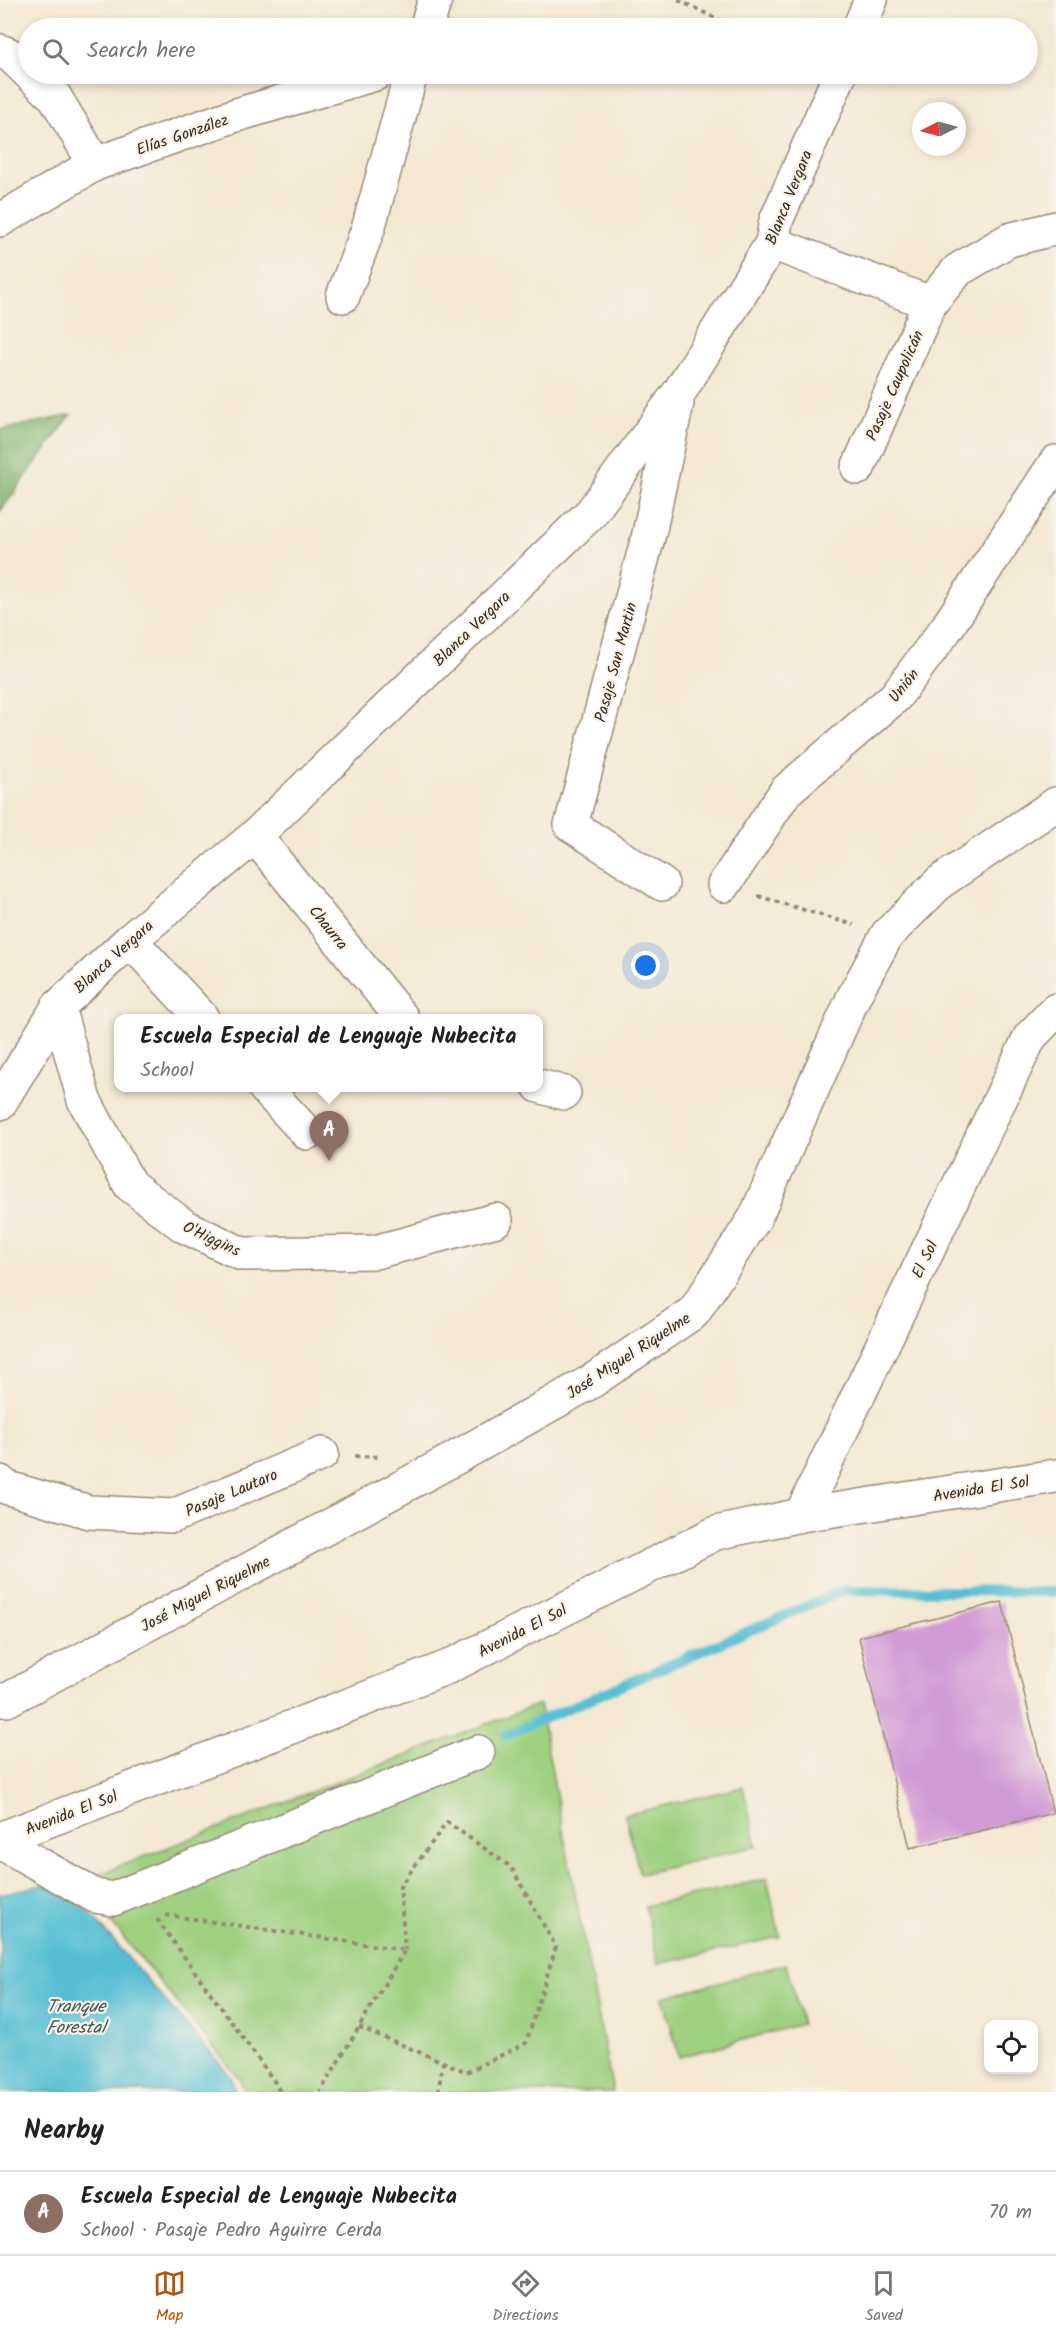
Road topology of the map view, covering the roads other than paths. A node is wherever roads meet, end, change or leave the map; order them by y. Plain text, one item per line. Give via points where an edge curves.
1 (435, 0) edge
2 (871, 0) edge
3 (429, 18) edge
4 (863, 18) edge
5 (0, 51) edge
6 (18, 63) edge
7 (41, 84) edge
8 (341, 84) edge
9 (408, 84) edge
10 (836, 84) edge
11 (95, 164) junction
12 (0, 220) edge
13 (1056, 228) edge
14 (772, 243) junction
15 (343, 296) dead end
16 (930, 303) junction
17 (680, 391) junction
18 (1056, 462) edge
19 (858, 468) dead end
20 (1056, 804) edge
21 (255, 836) junction
22 (662, 884) dead end
23 (724, 885) road end
24 (129, 939) junction
25 (58, 1007) junction
26 (1056, 1010) edge
27 (198, 1014) edge
28 (399, 1014) edge
29 (269, 1092) edge
30 (0, 1103) edge
31 (307, 1133) dead end
32 (496, 1220) dead end
33 (322, 1454) dead end
34 (1056, 1476) edge
35 (0, 1482) edge
36 (801, 1515) junction
37 (0, 1700) edge
38 (478, 1752) dead end
39 (0, 1841) edge

1 - 3 street
2 - 4 street
5 - 6 street
7 - 11 street via 55,97
8 - 11 street, Elías González via 233,116
9 - 15 street via 368,229
10 - 14 street, Blanca Vergara via 776,221
11 - 12 street, Elías González
13 - 16 street, Pasaje Caupolicán via 1009,240 958,270
14 - 16 street
14 - 17 street, Blanca Vergara
16 - 19 street, Pasaje Caupolicán
17 - 21 street, Blanca Vergara via 591,513
17 - 22 street, Pasaje San Martin via 649,534 571,825
18 - 23 street, Unión via 895,698 786,791
20 - 37 street, José Miguel Riquelme via 939,882 887,935 854,996 755,1218 694,1312 592,1381 471,1449 7,1700
21 - 24 street, Blanca Vergara
21 - 28 street, Chaurra
24 - 25 street, Blanca Vergara
24 - 27 street
25 - 30 street, Blanca Vergara
25 - 32 street, O'Higgins via 84,1100 130,1185 184,1226 242,1254 375,1252
26 - 36 street, El Sol via 1030,1037
29 - 31 street
33 - 35 street, Pasaje Lautaro via 173,1516 89,1512 4,1487
34 - 36 street, Avenida El Sol
36 - 39 street, Avenida El Sol via 716,1533 448,1667
38 - 39 street via 113,1899 95,1896

